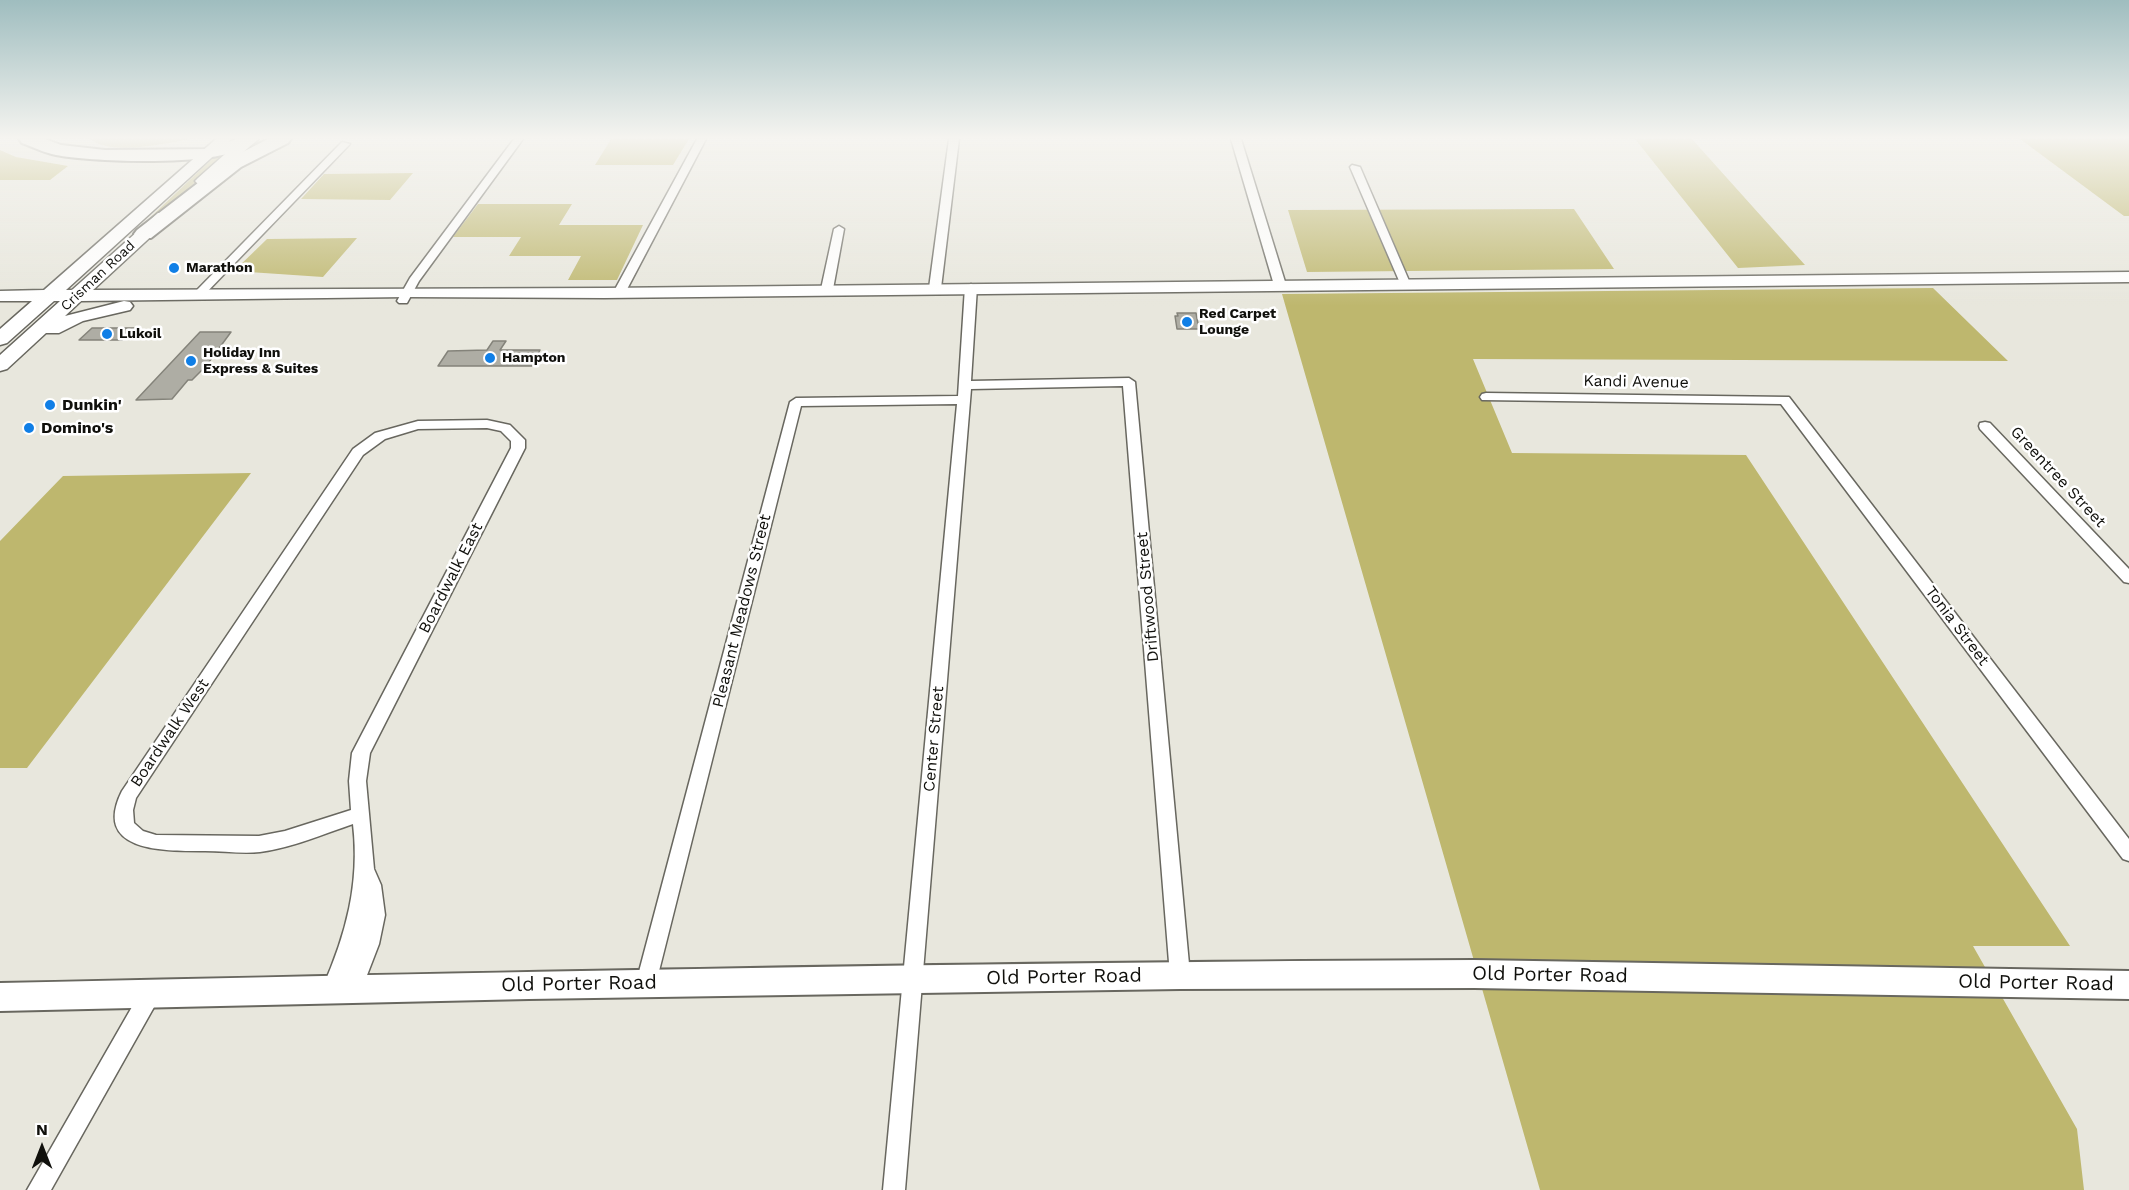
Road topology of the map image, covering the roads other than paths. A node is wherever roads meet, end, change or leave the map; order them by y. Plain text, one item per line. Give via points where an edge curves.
1 (163, 195) edge
2 (188, 195) edge
3 (195, 195) edge
4 (296, 195) edge
5 (479, 195) edge
6 (669, 195) edge
7 (947, 195) edge
8 (1253, 195) edge
9 (1367, 195) edge
10 (839, 229) dead end
11 (144, 234) junction
12 (96, 253) junction
13 (103, 272) junction
14 (2129, 277) edge
15 (1405, 283) junction
16 (1280, 285) junction
17 (970, 287) junction
18 (935, 288) junction
19 (827, 289) junction
20 (611, 293) junction
21 (0, 294) edge
22 (199, 294) junction
23 (405, 297) junction
24 (128, 300) junction
25 (58, 301) junction
26 (0, 306) edge
27 (1, 331) edge
28 (7, 359) edge
29 (965, 393) junction
30 (1486, 397) dead end
31 (1785, 400) joint
32 (1985, 426) dead end
33 (368, 443) joint
34 (2129, 578) edge
35 (361, 814) junction
36 (2129, 853) edge
37 (1180, 975) junction
38 (912, 980) junction
39 (646, 983) junction
40 (2129, 985) edge
41 (342, 989) junction
42 (151, 993) junction
43 (0, 997) edge
44 (38, 1190) edge
45 (894, 1190) edge

1 - 12 main road, Crisman Road
2 - 11 main road, Crisman Road
3 - 11 highway
4 - 22 street
5 - 23 street
6 - 20 street
7 - 18 street
8 - 16 street
9 - 15 street
10 - 19 street
11 - 13 main road, Crisman Road
12 - 21 main road via 53,279
12 - 25 main road, Crisman Road
13 - 24 main road via 106,286
13 - 25 main road, Crisman Road
14 - 15 main road
15 - 16 main road
16 - 17 main road
17 - 18 main road
17 - 29 street, Center Street
18 - 19 main road
19 - 20 main road
20 - 23 main road
21 - 25 main road
22 - 23 main road
22 - 24 main road
23 - 24 main road
24 - 25 main road
24 - 28 main road via 60,324
25 - 26 main road
25 - 27 main road, Crisman Road
25 - 28 main road, Crisman Road
29 - 37 street, Driftwood Street via 1129,382
29 - 38 street, Center Street
29 - 39 street, Pleasant Meadows Street via 796,402
30 - 31 street, Kandi Avenue
31 - 36 street, Tonia Street
32 - 34 street, Greentree Street
33 - 35 street, Boardwalk East via 392,430 408,427 487,424 513,434 519,448 361,753 357,768
33 - 35 street, Boardwalk West via 352,459 128,796 124,810 125,826 137,837 156,843 259,844
35 - 41 street, Boardwalk East via 365,869
37 - 38 street, Old Porter Road
37 - 40 street, Old Porter Road via 1474,974
38 - 39 street, Old Porter Road
38 - 45 street, Center Street
39 - 41 street, Old Porter Road
41 - 42 street, Old Porter Road
42 - 43 street, Old Porter Road
42 - 44 street

